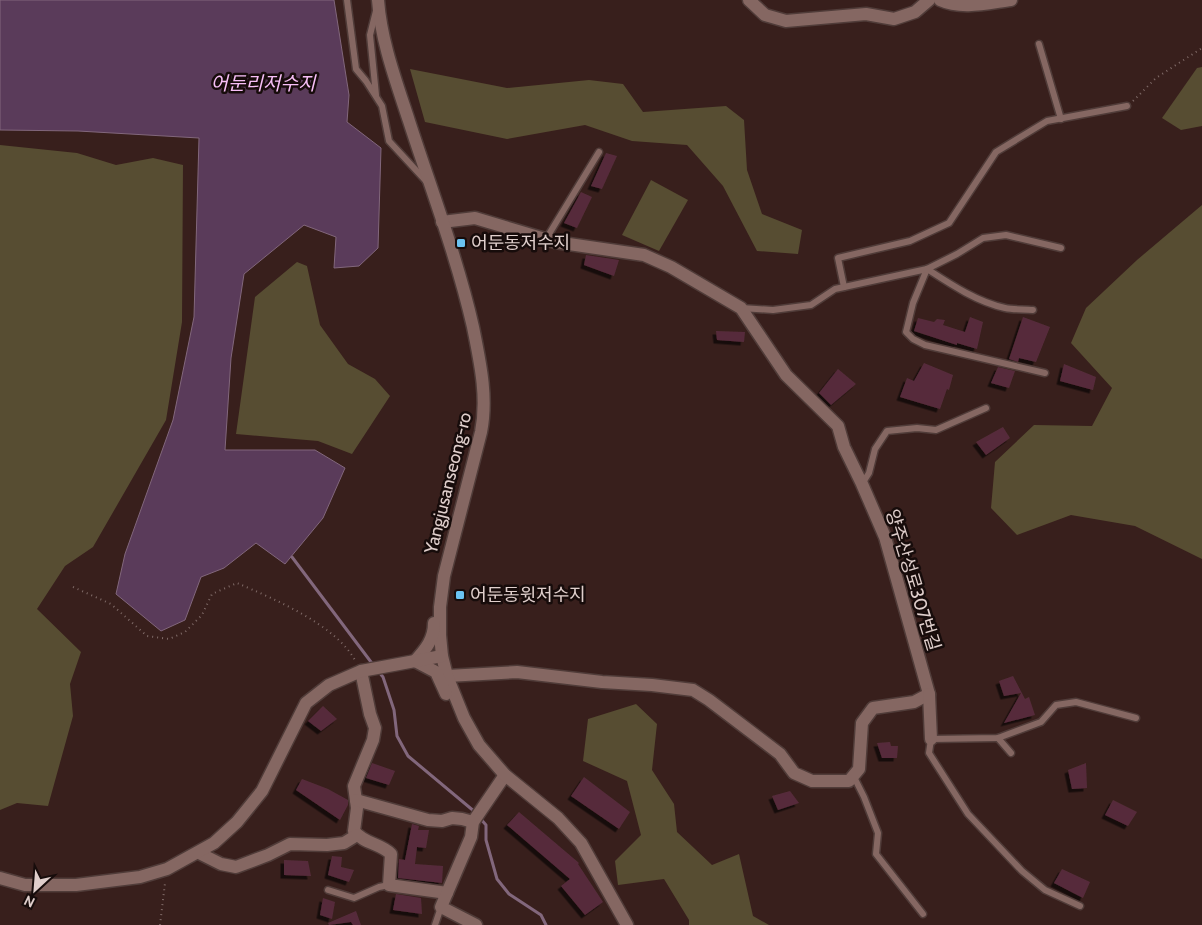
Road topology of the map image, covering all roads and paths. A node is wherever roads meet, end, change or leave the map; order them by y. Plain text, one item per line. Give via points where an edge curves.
1 (347, 0) edge
2 (749, 0) edge
3 (929, 0) edge
4 (940, 0) edge
5 (1003, 0) edge
6 (378, 1) edge
7 (1039, 44) dead end
8 (1202, 48) edge
9 (376, 96) junction
10 (1127, 106) joint
11 (1061, 119) junction
12 (599, 152) dead end
13 (430, 186) junction
14 (442, 222) junction
15 (546, 239) junction
16 (1061, 248) dead end
17 (927, 269) junction
18 (844, 287) junction
19 (741, 308) junction
20 (1033, 310) dead end
21 (1045, 373) dead end
22 (986, 408) dead end
23 (862, 484) junction
24 (73, 587) dead end
25 (442, 588) junction
26 (442, 656) junction
27 (415, 661) junction
28 (364, 670) junction
29 (447, 676) junction
30 (929, 694) junction
31 (464, 718) junction
32 (1136, 718) dead end
33 (998, 738) junction
34 (931, 739) junction
35 (1011, 753) dead end
36 (505, 775) junction
37 (854, 777) junction
38 (356, 800) junction
39 (476, 817) junction
40 (357, 835) junction
41 (199, 852) junction
42 (167, 869) junction
43 (0, 878) edge
44 (389, 885) junction
45 (328, 890) dead end
46 (447, 893) junction
47 (1080, 906) dead end
48 (441, 907) junction
49 (923, 914) dead end
50 (160, 925) edge
51 (435, 925) edge
52 (476, 925) edge
53 (627, 925) edge

1 - 9 lane via 356,69
2 - 3 street via 765,15 786,21 866,14 894,18 915,12
4 - 5 street via 965,5
6 - 9 lane via 370,35
6 - 13 street, Yangjusanseong-ro via 384,44
7 - 11 lane
8 - 10 path via 1156,78
9 - 13 lane via 382,106 389,141
10 - 11 lane
11 - 18 lane via 1047,121 996,152 949,222 910,241 838,258
12 - 15 lane
13 - 14 street, Yangjusanseong-ro
14 - 15 street, 양주산성로307번길 via 475,218
14 - 25 street, Yangjusanseong-ro via 464,289 480,363 484,408 476,458 447,559
15 - 19 street, 양주산성로307번길 via 644,256 671,267
16 - 17 lane, 양주산성로307번길 via 1006,235 983,238
17 - 18 lane, 양주산성로307번길
17 - 20 lane via 976,297 1006,308
17 - 21 lane via 906,332 913,339 925,345
18 - 19 lane, 양주산성로307번길 via 835,289 811,305 773,310
19 - 23 street, 양주산성로307번길 via 786,375 838,426 844,448
22 - 23 lane via 936,430 886,431 875,449 870,473
23 - 30 street, 양주산성로307번길 via 885,538
24 - 28 path via 111,604 147,636 168,639 185,632 202,615 212,594 237,584 289,607 328,631 350,651
25 - 26 street, Yangjusanseong-ro
25 - 27 street via 435,596 434,630 430,641
26 - 27 street
26 - 29 street, Yangjusanseong-ro
27 - 28 street
27 - 31 street via 436,672 456,712
28 - 38 street via 375,728 354,786
28 - 41 street via 329,685 306,702 262,791 237,822
29 - 31 street, Yangjusanseong-ro
29 - 37 street via 517,672 693,690 780,754 794,773 812,781 849,781
30 - 34 street, 양주산성로307번길
30 - 37 street via 914,702 873,708 862,723 859,769
31 - 36 street, Yangjusanseong-ro via 479,745
32 - 33 lane via 1076,702 1056,705 1041,722
33 - 34 lane
33 - 35 lane
34 - 47 lane via 929,753 968,814 1022,871 1045,890
36 - 39 street
36 - 53 street, Yangjusanseong-ro via 558,818 582,843
37 - 49 lane via 878,833 876,854
38 - 39 street via 428,820
38 - 40 street via 354,832
39 - 46 street
40 - 41 street via 344,843 290,844 236,867 221,864
40 - 44 street via 386,848 391,854
41 - 42 street
42 - 43 street via 140,877 76,885 25,885
42 - 50 path
44 - 45 lane via 354,898
44 - 46 street
46 - 48 street
48 - 51 lane
48 - 52 street

